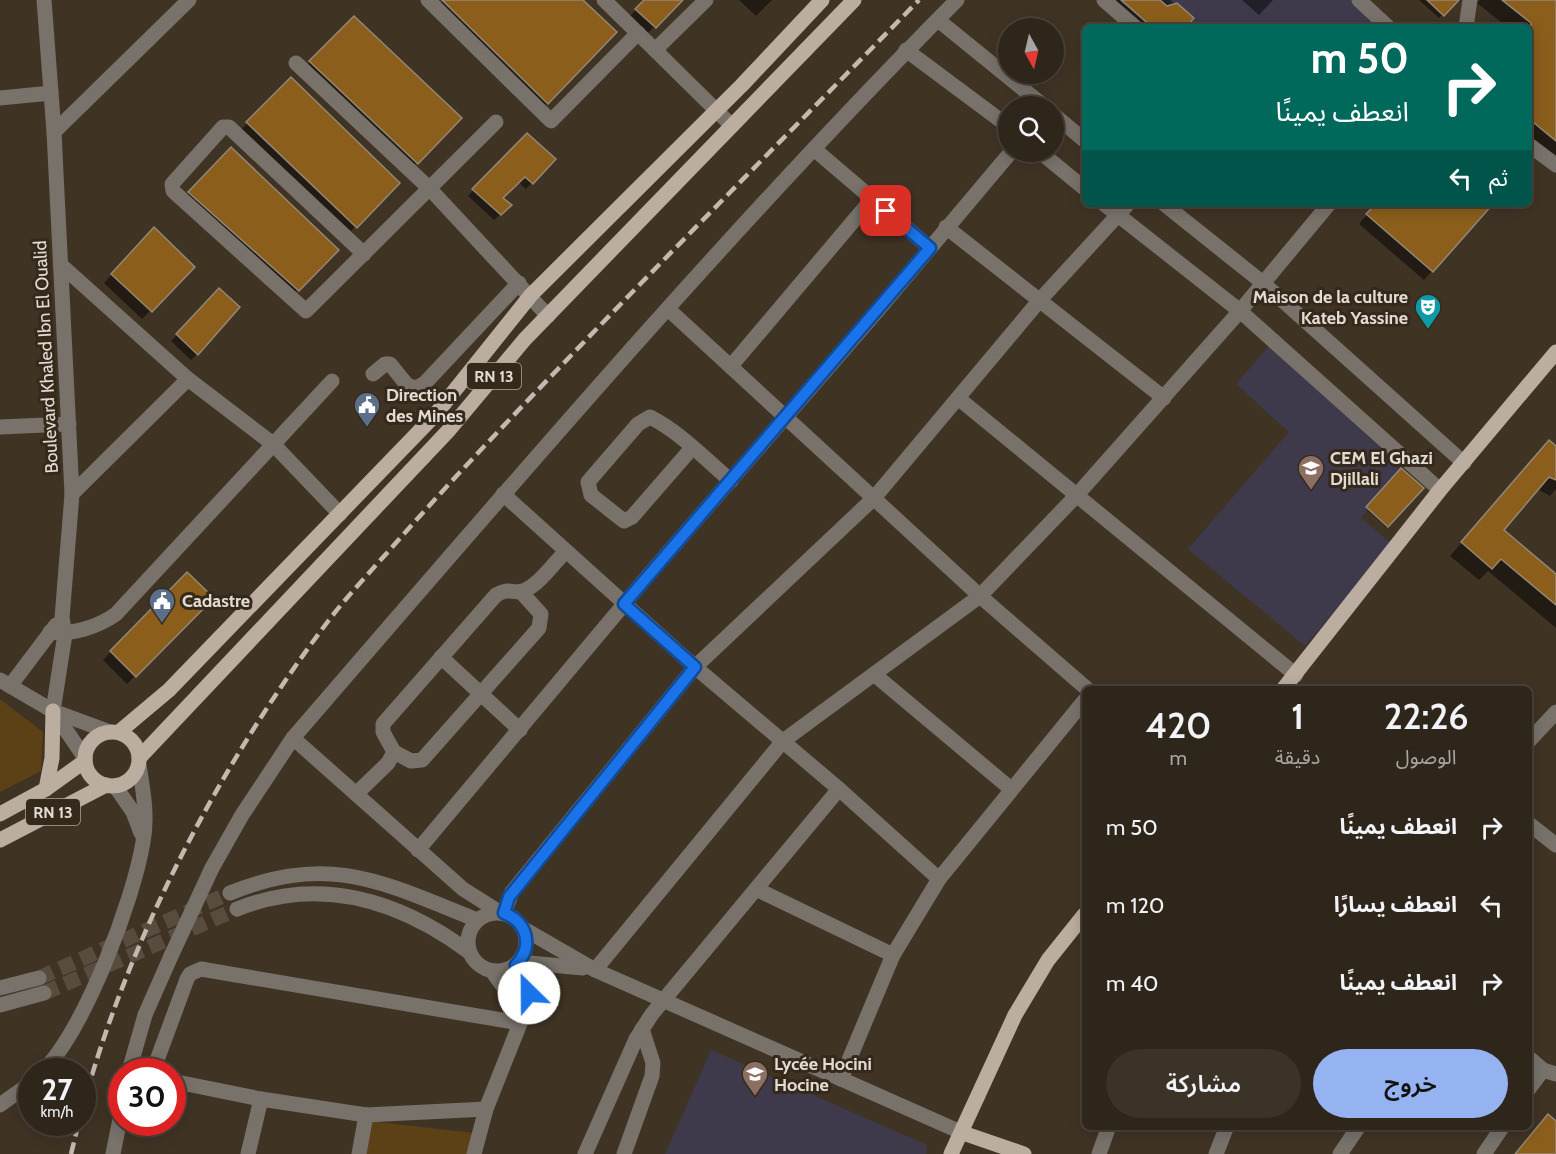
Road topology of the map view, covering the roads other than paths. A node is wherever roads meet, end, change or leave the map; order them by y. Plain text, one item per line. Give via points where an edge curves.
1 (44, 0) edge
2 (189, 0) edge
3 (428, 0) edge
4 (604, 0) edge
5 (706, 0) edge
6 (822, 0) edge
7 (854, 0) edge
8 (957, 0) edge
9 (1104, 0) edge
10 (1359, 0) edge
11 (1470, 0) edge
12 (938, 20) junction
13 (1132, 24) edge
14 (1385, 24) edge
15 (1466, 24) edge
16 (638, 33) junction
17 (655, 50) junction
18 (906, 50) junction
19 (296, 63) dead end
20 (51, 93) junction
21 (1032, 96) edge
22 (0, 98) edge
23 (716, 110) junction
24 (998, 119) edge
25 (496, 122) dead end
26 (1064, 123) edge
27 (732, 126) junction
28 (54, 132) junction
29 (1082, 138) edge
30 (1532, 147) edge
31 (814, 149) junction
32 (1002, 162) edge
33 (1052, 162) edge
34 (1556, 165) edge
35 (1082, 186) edge
36 (430, 189) junction
37 (872, 198) junction
38 (1168, 207) edge
39 (1326, 207) edge
40 (1122, 209) edge
41 (946, 227) junction
42 (930, 248) junction
43 (364, 254) junction
44 (61, 265) junction
45 (519, 283) junction
46 (1263, 283) junction
47 (531, 295) junction
48 (1039, 301) junction
49 (668, 309) junction
50 (1240, 311) junction
51 (548, 316) junction
52 (1556, 352) edge
53 (731, 366) junction
54 (373, 374) dead end
55 (188, 379) junction
56 (332, 381) dead end
57 (958, 398) junction
58 (1164, 398) junction
59 (786, 416) junction
60 (69, 424) junction
61 (0, 427) edge
62 (273, 444) junction
63 (692, 448) junction
64 (1464, 463) junction
65 (731, 481) junction
66 (1440, 490) junction
67 (72, 494) junction
68 (503, 494) junction
69 (1076, 496) junction
70 (874, 498) junction
71 (340, 514) junction
72 (566, 551) junction
73 (521, 592) junction
74 (980, 596) junction
75 (624, 604) junction
76 (58, 633) junction
77 (441, 657) junction
78 (695, 667) junction
79 (875, 675) junction
80 (1296, 675) junction
81 (5, 683) edge
82 (1084, 686) edge
83 (1286, 686) edge
84 (480, 693) junction
85 (1082, 703) edge
86 (53, 711) junction
87 (1556, 711) edge
88 (520, 730) junction
89 (115, 732) junction
90 (293, 738) junction
91 (1532, 738) edge
92 (783, 741) junction
93 (394, 752) junction
94 (85, 759) junction
95 (139, 761) junction
96 (110, 785) junction
97 (46, 789) junction
98 (839, 789) junction
99 (1011, 789) junction
100 (356, 794) junction
101 (0, 814) edge
102 (1532, 826) edge
103 (0, 840) edge
104 (143, 842) junction
105 (1556, 845) edge
106 (418, 850) junction
107 (939, 879) junction
108 (463, 890) junction
109 (756, 890) junction
110 (230, 893) tunnel mouth
111 (237, 909) tunnel mouth
112 (502, 913) junction
113 (1082, 918) edge
114 (479, 919) junction
115 (524, 929) junction
116 (469, 952) junction
117 (893, 955) junction
118 (518, 964) junction
119 (595, 970) junction
120 (492, 971) junction
121 (0, 988) edge
122 (664, 1000) junction
123 (0, 1005) edge
124 (519, 1023) junction
125 (642, 1029) junction
126 (54, 1058) edge
127 (133, 1058) edge
128 (158, 1058) edge
129 (1532, 1060) edge
130 (1549, 1072) edge
131 (841, 1079) junction
132 (186, 1084) edge
133 (1532, 1087) edge
134 (18, 1092) edge
135 (261, 1099) junction
136 (0, 1105) edge
137 (486, 1109) junction
138 (366, 1115) junction
139 (1108, 1130) edge
140 (1225, 1130) edge
141 (1356, 1130) edge
142 (1500, 1130) edge
143 (963, 1132) junction
144 (117, 1136) edge
145 (113, 1154) edge
146 (248, 1154) edge
147 (359, 1154) edge
148 (474, 1154) edge
149 (585, 1154) edge
150 (624, 1154) edge
151 (951, 1154) edge
152 (1024, 1154) edge
153 (1099, 1154) edge
154 (1216, 1154) edge
155 (1340, 1154) edge
156 (1484, 1154) edge

1 - 20 street, Boulevard Khaled Ibn El Oualid
2 - 28 street
3 - 16 street via 551,121
4 - 16 street
5 - 17 street
6 - 23 main road, RN 13
7 - 27 main road, RN 13
8 - 12 street
9 - 13 street
10 - 14 street
11 - 15 street
12 - 18 street
12 - 21 street
16 - 17 street
17 - 23 street
18 - 24 street
18 - 31 street
19 - 36 street
20 - 22 street
20 - 28 street, Boulevard Khaled Ibn El Oualid
23 - 27 street
23 - 47 main road, RN 13
25 - 36 street
26 - 29 street
27 - 51 main road, RN 13
28 - 44 street, Boulevard Khaled Ibn El Oualid
30 - 34 street
31 - 37 street
31 - 49 street
32 - 41 street
33 - 35 street
36 - 43 street
36 - 45 street
37 - 42 street
37 - 53 street
38 - 46 street
39 - 46 street
40 - 48 street
40 - 50 street
41 - 42 street
41 - 48 street
42 - 59 street
43 - 43 street via 229,127 224,127 172,184 173,190 302,311 308,310
44 - 55 street
44 - 60 street, Boulevard Khaled Ibn El Oualid
45 - 47 street
45 - 54 street via 425,383 416,388 407,385 390,364
46 - 50 street
46 - 64 street
47 - 51 street
47 - 71 main road, RN 13 via 435,415
48 - 57 street
48 - 58 street
49 - 53 street
49 - 68 street
50 - 58 street
50 - 66 street
51 - 95 main road, RN 13 via 449,430
52 - 64 main road
53 - 59 street
55 - 62 street
55 - 67 street
56 - 62 street
57 - 69 street
57 - 70 street
58 - 69 street
59 - 65 street
59 - 70 street
60 - 61 street
60 - 67 street, Boulevard Khaled Ibn El Oualid
62 - 71 street
62 - 76 street via 117,614 98,624
63 - 63 street via 665,424 650,417 638,424 588,482 591,495 624,521 632,517
63 - 65 street
64 - 66 main road
65 - 75 street
66 - 80 main road
67 - 76 street, Boulevard Khaled Ibn El Oualid
68 - 72 street
68 - 90 street
69 - 74 street
69 - 80 street
70 - 74 street
70 - 78 street
71 - 89 main road, RN 13 via 169,690
72 - 73 street
72 - 75 street
73 - 77 street via 504,590 496,595
73 - 84 street via 541,614 539,628
74 - 79 street
74 - 82 street
75 - 78 street
75 - 88 street
76 - 81 street
76 - 86 street, Boulevard Khaled Ibn El Oualid
77 - 84 street
77 - 93 street via 383,724
78 - 92 street
78 - 112 street via 512,892
79 - 92 street
79 - 99 street
80 - 83 main road
81 - 86 street
84 - 88 street
84 - 93 street via 422,760 411,762
85 - 99 street
86 - 89 street
86 - 94 street
86 - 97 main road via 52,758
87 - 91 street
88 - 106 street
89 - 94 main road via 103,733 90,743
89 - 95 main road via 133,741
90 - 100 street
90 - 127 street, bridge via 212,868 148,1007
92 - 98 street
92 - 119 street
93 - 100 street
94 - 96 main road via 92,776
94 - 97 main road, RN 13
95 - 96 main road via 130,779
95 - 104 street
96 - 103 main road, RN 13
96 - 104 street via 133,812
97 - 101 main road, RN 13
98 - 107 street
98 - 109 street
99 - 107 street
100 - 106 street
102 - 105 street
104 - 126 street via 117,928 80,1019
106 - 108 street
107 - 117 street
108 - 112 street
108 - 114 street
109 - 117 street
109 - 122 street
110 - 114 street via 288,874 349,874 379,881
111 - 116 street via 296,893 347,896 412,917
112 - 114 street
112 - 115 street via 512,916
113 - 143 main road via 1048,960 1015,1015
114 - 116 street via 468,935
115 - 118 street via 526,946
115 - 119 street
116 - 120 street via 482,968
117 - 131 street
118 - 119 street
118 - 120 street
118 - 124 street via 529,993 527,1009
119 - 122 street
120 - 124 street via 505,989
121 - 123 street via 42,986
122 - 125 street
122 - 131 street
124 - 128 street via 201,969 187,979
124 - 137 street
125 - 149 street
125 - 150 street via 653,1064 652,1076
129 - 130 street
130 - 133 street
131 - 143 street
132 - 135 street
134 - 136 street
135 - 138 street
135 - 146 street
137 - 138 street
137 - 148 street
138 - 147 street
139 - 153 street
140 - 154 street
141 - 155 street
142 - 156 street
143 - 151 main road
143 - 152 main road
144 - 145 street

